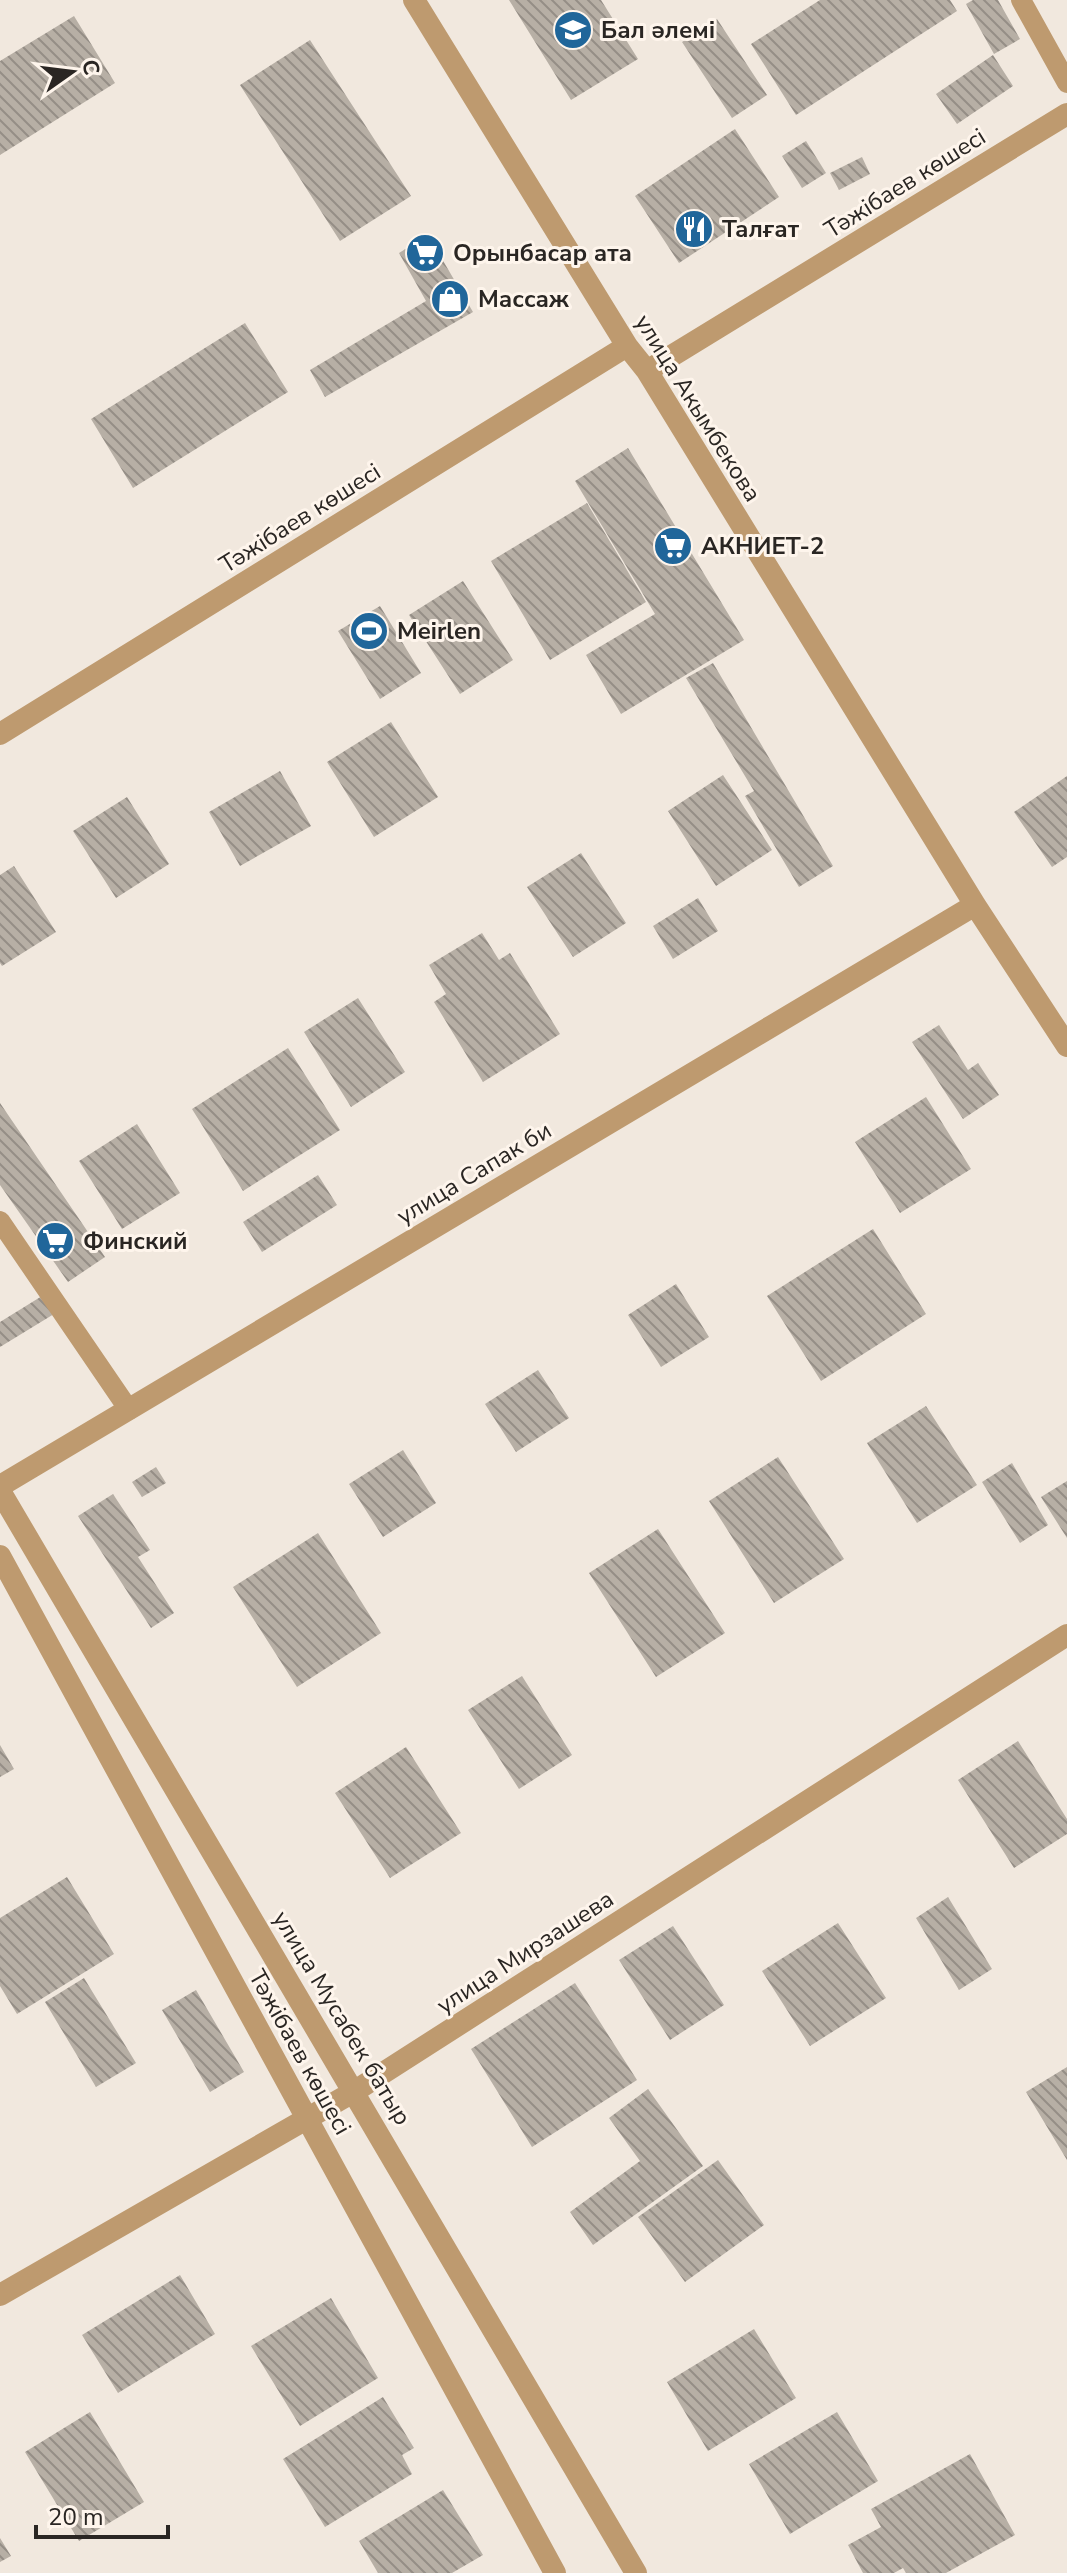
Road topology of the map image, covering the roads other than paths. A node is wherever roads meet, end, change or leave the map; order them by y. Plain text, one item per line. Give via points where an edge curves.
1 (414, 0) edge
2 (1021, 0) edge
3 (1067, 83) edge
4 (1067, 114) edge
5 (627, 346) junction
6 (647, 371) junction
7 (0, 734) edge
8 (975, 905) junction
9 (1067, 1046) edge
10 (0, 1221) edge
11 (129, 1410) junction
12 (0, 1488) edge
13 (0, 1556) edge
14 (1067, 1635) edge
15 (355, 2091) junction
16 (0, 2295) edge
17 (555, 2573) edge
18 (636, 2573) edge

1 - 5 street, улица Акымбекова
2 - 3 lane
4 - 6 street, Тәжібаев көшесі
5 - 6 street, улица Акымбекова
5 - 7 street, Тәжібаев көшесі
6 - 8 street, улица Акымбекова
8 - 9 street, улица Акымбекова
8 - 11 street, улица Сапак би
10 - 11 lane
11 - 12 street, улица Сапак би
12 - 15 street, улица Мусабек батыр
13 - 17 street, Тәжібаев көшесі
14 - 15 street, улица Мирзашева
15 - 16 street, улица Мирзашева
15 - 18 street, улица Мусабек батыр

